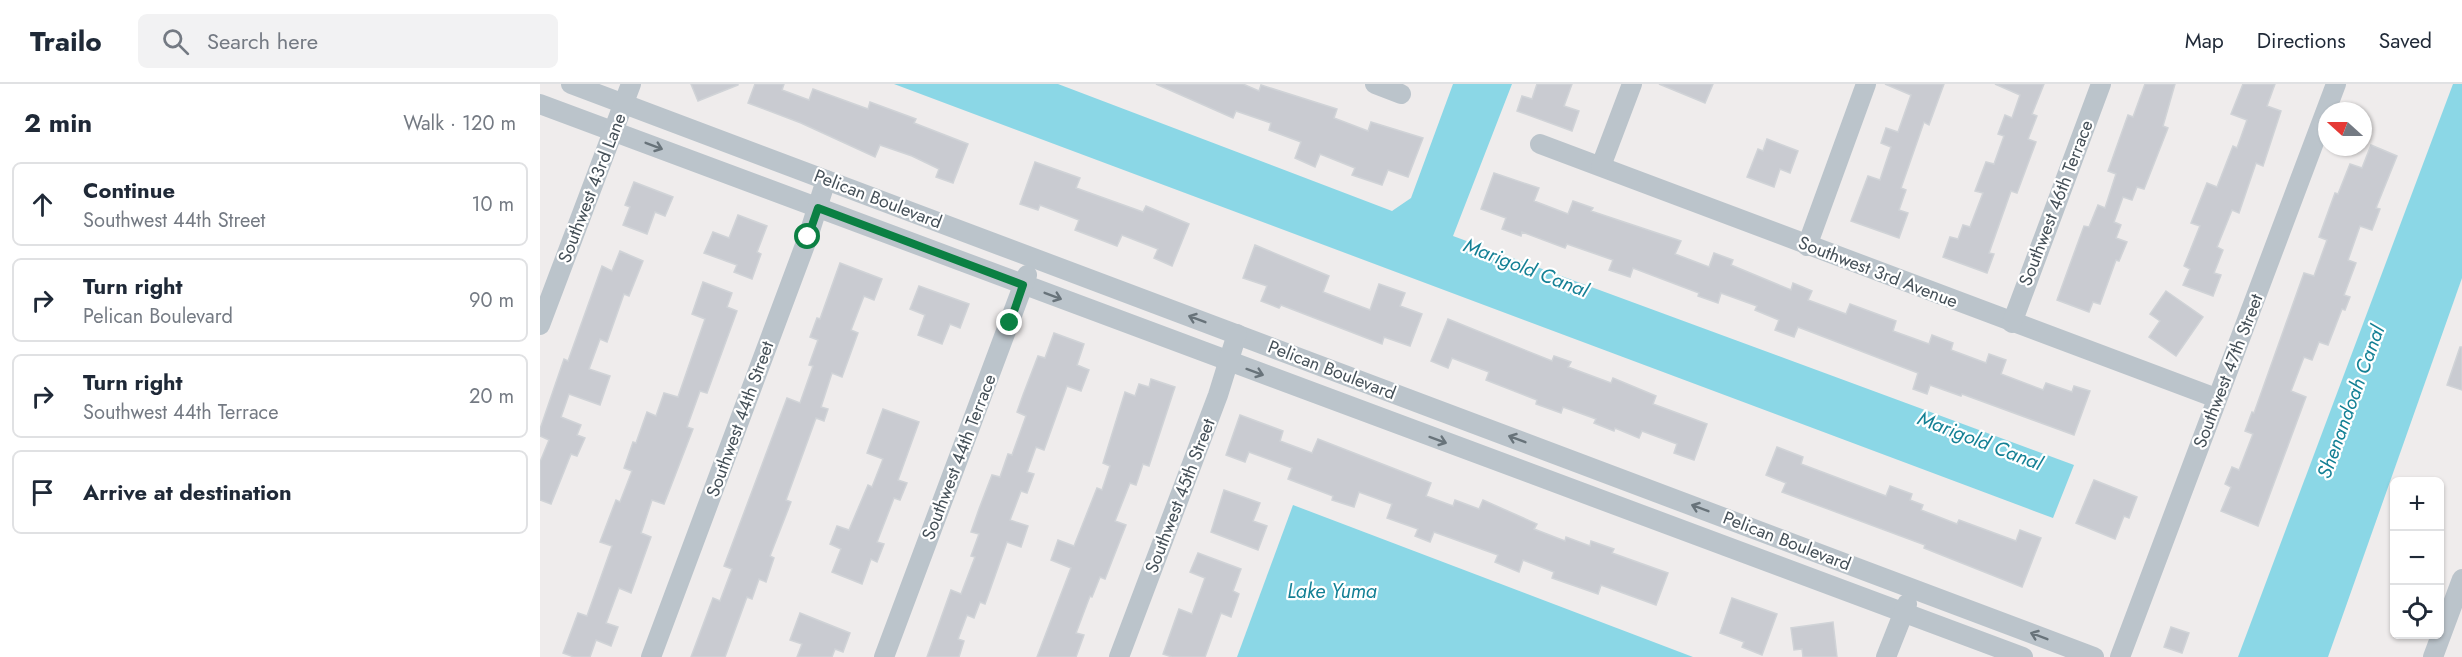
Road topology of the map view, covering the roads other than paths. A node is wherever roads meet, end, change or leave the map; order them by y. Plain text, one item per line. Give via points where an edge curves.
1 (570, 84) edge
2 (631, 84) edge
3 (1375, 84) edge
4 (1632, 84) edge
5 (1866, 84) edge
6 (2101, 84) edge
7 (2336, 84) edge
8 (1401, 94) dead end
9 (540, 104) edge
10 (624, 104) junction
11 (613, 131) junction
12 (1540, 144) dead end
13 (1601, 166) junction
14 (826, 180) junction
15 (818, 208) junction
16 (1807, 246) junction
17 (1033, 257) junction
18 (1023, 285) junction
19 (2012, 323) junction
20 (540, 326) edge
21 (1237, 334) junction
22 (1229, 362) junction
23 (2216, 398) junction
24 (2462, 579) edge
25 (1914, 588) junction
26 (1902, 614) junction
27 (651, 657) edge
28 (884, 657) edge
29 (1119, 657) edge
30 (1886, 657) edge
31 (2023, 657) edge
32 (2094, 657) edge
33 (2120, 657) edge
34 (2433, 657) edge

1 - 10 street, Pelican Boulevard
2 - 10 street, Southwest 43rd Lane
3 - 8 street
4 - 13 street
5 - 16 street
6 - 19 street, Southwest 46th Terrace
7 - 23 street, Southwest 47th Street
9 - 11 street, Pelican Boulevard
10 - 11 street, Southwest 43rd Lane
10 - 14 street, Pelican Boulevard
11 -> 15 street, Pelican Boulevard
11 - 20 street, Southwest 43rd Lane
12 - 13 street, Southwest 3rd Avenue
13 - 16 street, Southwest 3rd Avenue
14 - 15 street, Southwest 44th Street
14 - 17 street, Pelican Boulevard
15 - 18 street, Pelican Boulevard
15 - 27 street, Southwest 44th Street
16 - 19 street, Southwest 3rd Avenue
17 - 18 street, Southwest 44th Terrace
21 -> 17 street, Pelican Boulevard
18 -> 22 street, Pelican Boulevard
18 - 28 street, Southwest 44th Terrace
19 - 23 street, Southwest 3rd Avenue
21 - 22 street, Southwest 45th Street
25 -> 21 street, Pelican Boulevard
22 -> 26 street, Pelican Boulevard
22 - 29 street, Southwest 45th Street
23 - 33 street, Southwest 47th Street
24 - 34 street
25 - 26 street
32 -> 25 street, Pelican Boulevard
26 - 30 street
26 - 31 street, Pelican Boulevard

